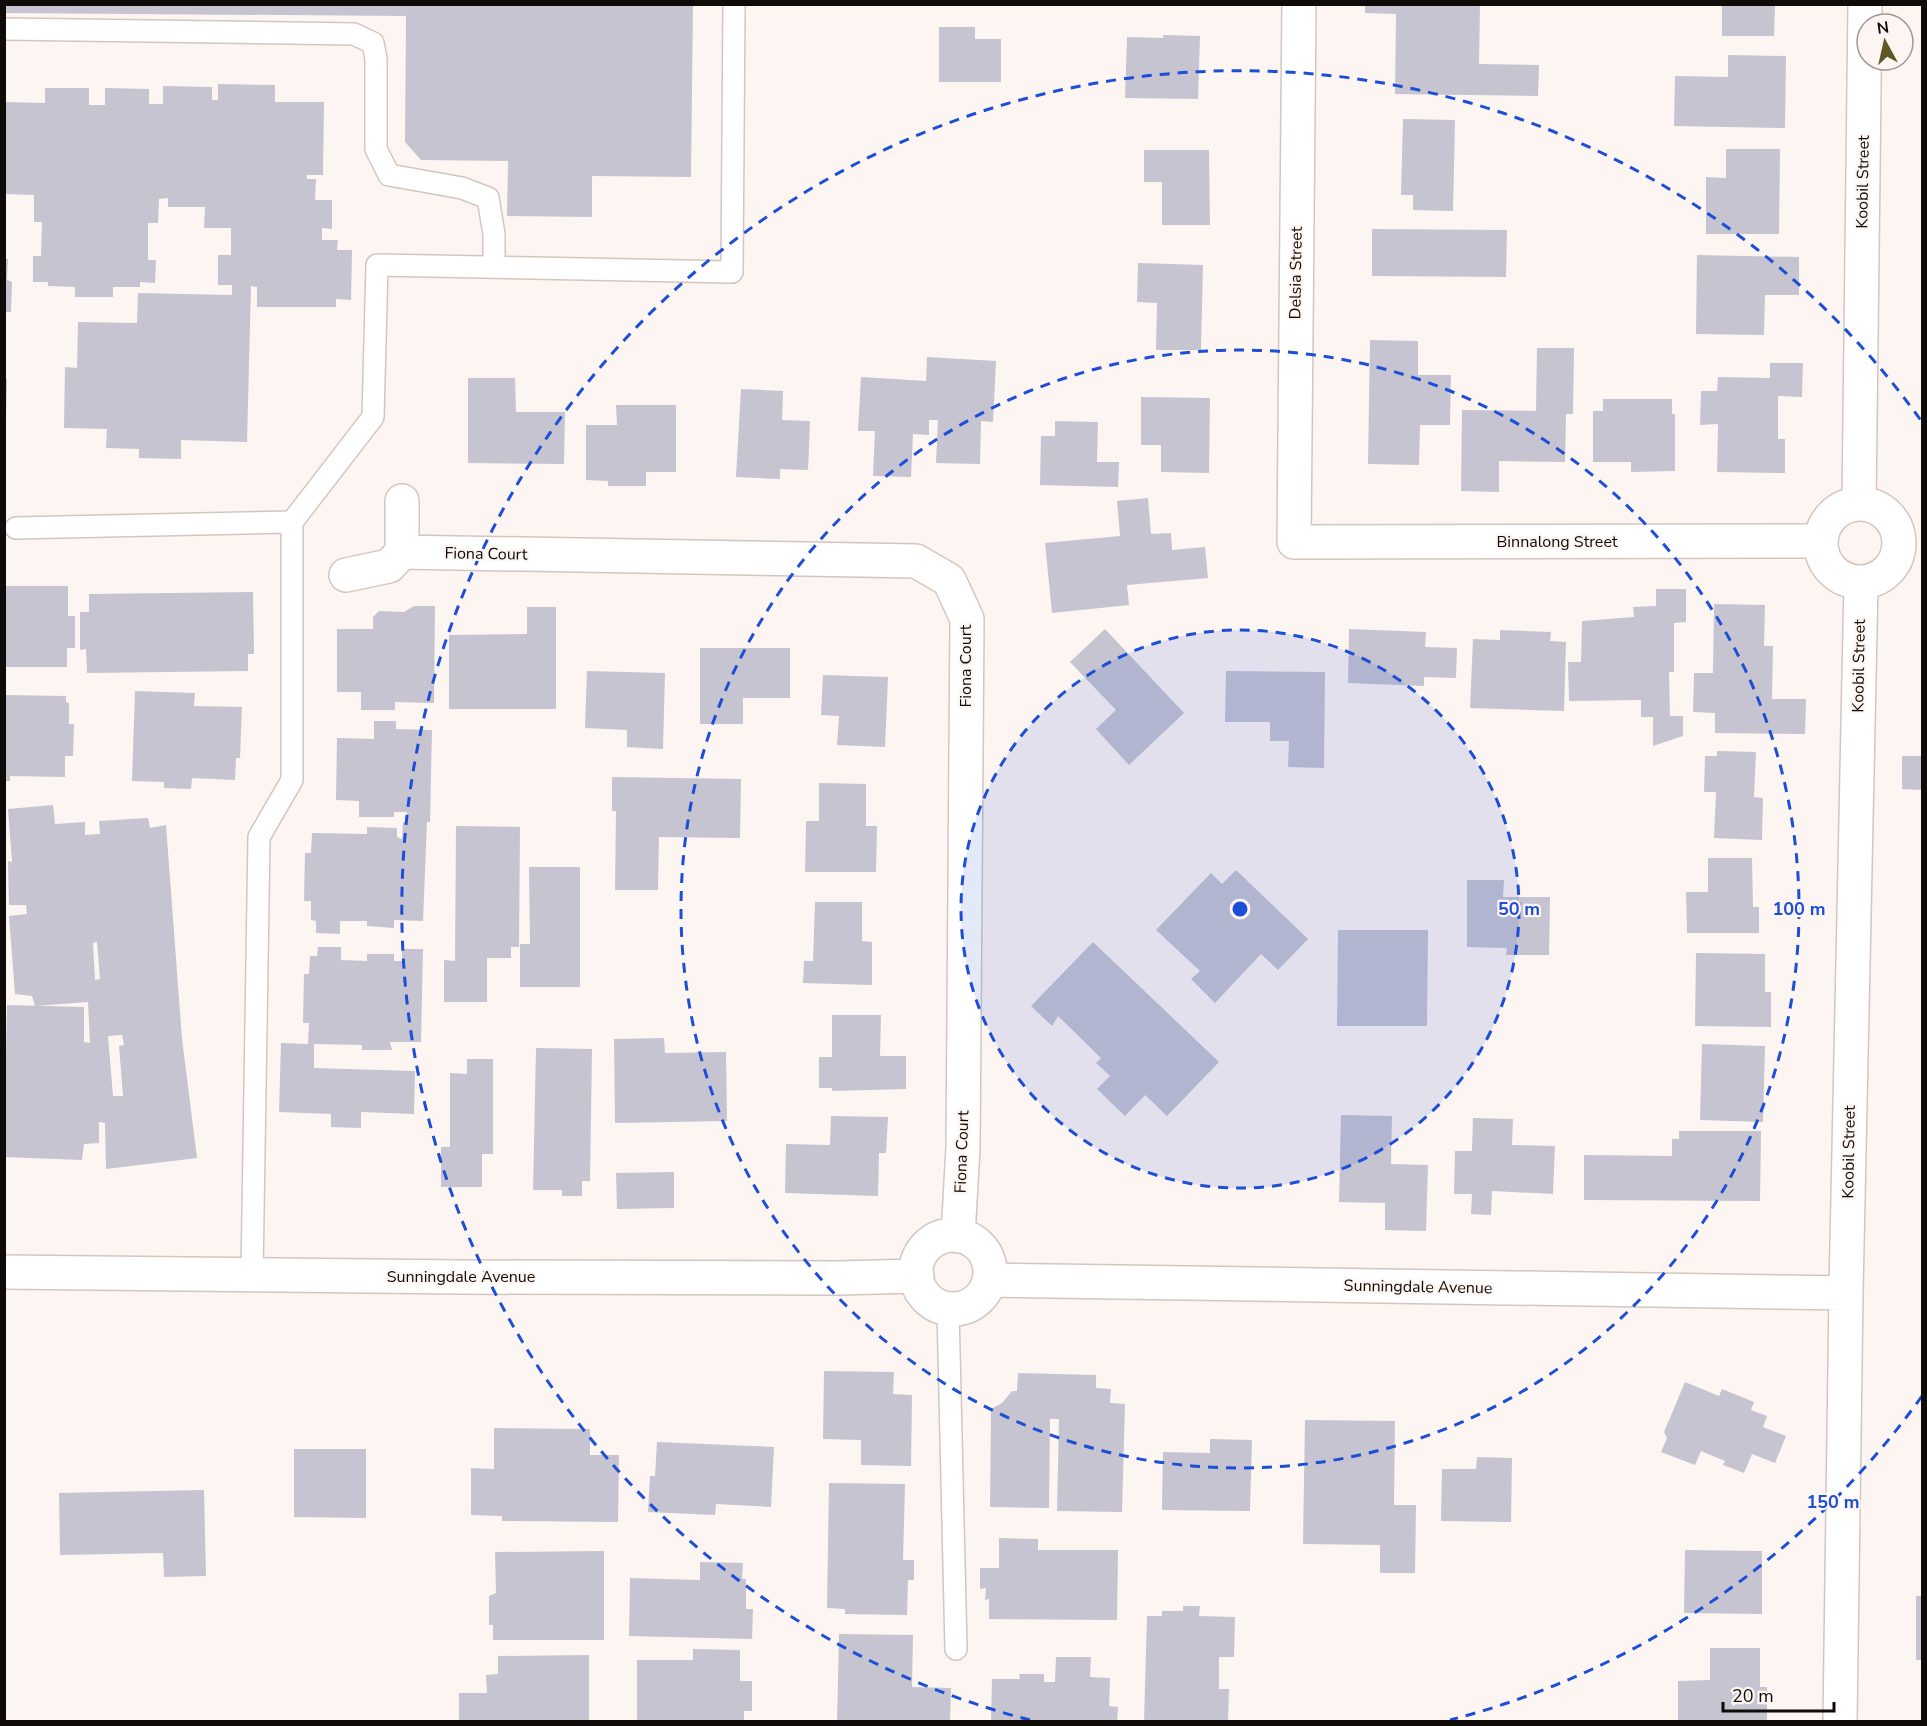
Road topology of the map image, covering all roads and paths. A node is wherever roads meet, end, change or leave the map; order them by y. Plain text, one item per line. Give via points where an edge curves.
1 (734, 4) edge
2 (1299, 4) edge
3 (1865, 4) edge
4 (4, 29) edge
5 (494, 267) junction
6 (402, 501) dead end
7 (1859, 504) junction
8 (292, 522) junction
9 (16, 528) dead end
10 (1821, 541) junction
11 (1294, 542) joint
12 (1911, 544) edge
13 (402, 552) junction
14 (346, 575) dead end
15 (1861, 583) junction
16 (958, 1236) junction
17 (4, 1272) edge
18 (252, 1275) junction
19 (917, 1276) junction
20 (990, 1280) junction
21 (1846, 1293) junction
22 (948, 1309) junction
23 (956, 1649) dead end
24 (1840, 1722) edge

1 - 5 lane via 732,272
2 - 11 street, Delsia Street
3 - 7 street, Koobil Street
4 - 5 lane via 354,34 373,43 375,149 389,175 462,188 488,198
5 - 8 lane via 377,265 373,417
6 - 13 street
7 - 10 street via 1833,515 1824,527
7 - 12 street via 1877,509 1892,520
8 - 9 lane
8 - 18 lane via 292,780 259,837
10 - 11 street, Binnalong Street
10 - 15 street via 1823,557 1832,570 1845,580
12 - 15 street via 1888,571
13 - 14 street via 389,566
13 - 16 street, Fiona Court via 916,561 949,580 967,620 963,1148
15 - 21 street, Koobil Street
16 - 19 street via 938,1238 925,1247 918,1261
16 - 20 street via 969,1238 982,1249 990,1264
17 - 18 street, Sunningdale Avenue
18 - 19 street, Sunningdale Avenue
19 - 22 street via 926,1298
20 - 21 street, Sunningdale Avenue
20 - 22 street via 974,1302
21 - 24 street, Koobil Street
22 - 23 lane

